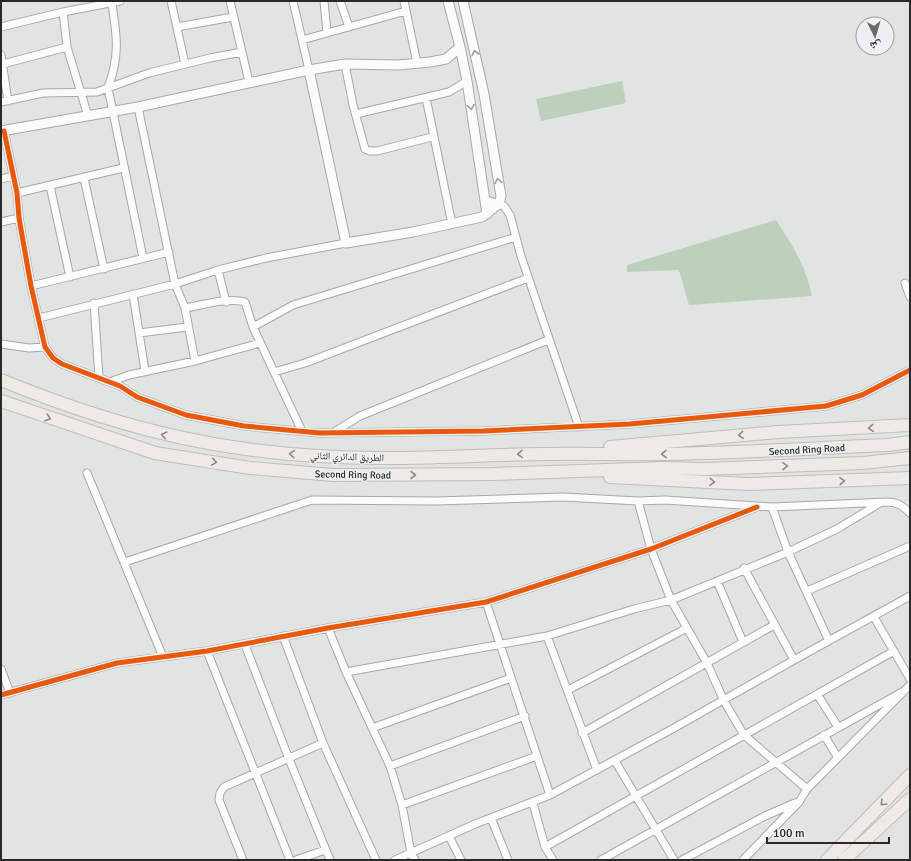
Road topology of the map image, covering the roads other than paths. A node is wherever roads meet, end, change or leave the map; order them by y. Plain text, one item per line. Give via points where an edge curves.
1 (120, 1) edge
2 (171, 1) edge
3 (230, 1) edge
4 (293, 1) edge
5 (324, 1) edge
6 (340, 1) edge
7 (404, 1) edge
8 (448, 1) edge
9 (463, 1) edge
10 (112, 4) junction
11 (406, 11) junction
12 (63, 12) junction
13 (233, 17) junction
14 (1, 27) edge
15 (176, 27) junction
16 (349, 27) junction
17 (327, 33) junction
18 (302, 40) junction
19 (67, 47) junction
20 (460, 48) junction
21 (242, 52) junction
22 (1, 55) edge
23 (418, 63) junction
24 (3, 64) junction
25 (185, 64) junction
26 (345, 64) junction
27 (309, 70) junction
28 (467, 81) junction
29 (249, 82) junction
30 (108, 88) junction
31 (80, 93) junction
32 (426, 98) junction
33 (4, 102) edge
34 (138, 107) junction
35 (112, 112) junction
36 (356, 114) junction
37 (88, 116) junction
38 (2, 131) edge
39 (432, 137) junction
40 (123, 168) junction
41 (13, 176) junction
42 (84, 178) junction
43 (1, 179) edge
44 (50, 186) junction
45 (17, 193) junction
46 (486, 200) junction
47 (499, 204) junction
48 (488, 214) junction
49 (19, 218) junction
50 (1, 222) edge
51 (452, 224) junction
52 (516, 238) junction
53 (346, 243) junction
54 (169, 252) junction
55 (143, 258) junction
56 (104, 269) junction
57 (218, 270) junction
58 (70, 277) junction
59 (528, 278) junction
60 (175, 284) junction
61 (905, 284) dead end
62 (31, 286) junction
63 (132, 294) junction
64 (910, 297) edge
65 (226, 302) junction
66 (94, 303) junction
67 (184, 308) junction
68 (39, 318) junction
69 (188, 327) junction
70 (253, 327) junction
71 (139, 333) junction
72 (548, 340) junction
73 (260, 343) junction
74 (1, 344) edge
75 (45, 347) junction
76 (195, 361) junction
77 (910, 370) edge
78 (145, 371) junction
79 (274, 372) junction
80 (99, 378) junction
81 (1, 380) edge
82 (110, 382) junction
83 (6, 403) edge
84 (910, 425) edge
85 (579, 427) junction
86 (302, 431) junction
87 (333, 433) junction
88 (910, 442) edge
89 (546, 454) junction
90 (703, 454) joint
91 (910, 458) edge
92 (547, 472) junction
93 (87, 473) dead end
94 (910, 478) edge
95 (638, 501) junction
96 (880, 503) junction
97 (757, 507) junction
98 (772, 507) junction
99 (910, 513) edge
100 (910, 546) edge
101 (651, 549) junction
102 (788, 552) junction
103 (125, 562) junction
104 (744, 568) junction
105 (717, 581) junction
106 (807, 591) junction
107 (671, 600) junction
108 (909, 600) edge
109 (486, 602) junction
110 (874, 617) junction
111 (774, 625) junction
112 (328, 628) junction
113 (687, 628) junction
114 (283, 636) junction
115 (547, 636) junction
116 (829, 641) junction
117 (743, 642) junction
118 (245, 645) junction
119 (500, 646) junction
120 (207, 651) junction
121 (894, 651) junction
122 (163, 657) junction
123 (794, 660) junction
124 (707, 663) junction
125 (1, 669) edge
126 (346, 672) junction
127 (511, 678) junction
128 (910, 679) edge
129 (910, 685) edge
130 (568, 690) junction
131 (904, 691) junction
132 (10, 693) junction
133 (818, 694) junction
134 (1, 696) edge
135 (724, 701) junction
136 (525, 716) junction
137 (838, 727) junction
138 (372, 728) junction
139 (582, 733) junction
140 (744, 735) junction
141 (824, 736) junction
142 (323, 743) junction
143 (537, 756) junction
144 (838, 758) junction
145 (289, 759) junction
146 (615, 761) junction
147 (775, 763) junction
148 (390, 766) junction
149 (597, 770) junction
150 (255, 773) junction
151 (910, 775) edge
152 (807, 790) junction
153 (550, 795) junction
154 (637, 797) junction
155 (910, 799) edge
156 (799, 802) junction
157 (533, 803) junction
158 (402, 805) junction
159 (491, 818) junction
160 (655, 830) junction
161 (449, 836) junction
162 (545, 847) junction
163 (326, 850) junction
164 (411, 853) junction
165 (243, 860) edge
166 (290, 860) edge
167 (296, 860) edge
168 (330, 860) edge
169 (376, 860) edge
170 (395, 860) edge
171 (415, 860) edge
172 (461, 860) edge
173 (508, 860) edge
174 (553, 860) edge
175 (601, 860) edge
176 (674, 860) edge
177 (682, 860) edge
178 (743, 860) edge
179 (827, 860) edge
180 (844, 860) edge

1 - 10 street
2 - 15 street
3 - 13 street
4 - 18 street
5 - 17 street
6 - 16 street
7 - 11 street
8 - 20 street
47 -> 9 street via 501,196 484,94
10 - 12 street
10 - 30 street via 118,41 115,69
11 - 16 street
11 - 23 street
12 - 14 street
12 - 19 street
13 - 15 street
13 - 21 street
15 - 25 street
16 - 17 street
17 - 18 street
18 - 27 street
19 - 24 street
19 - 31 street
20 - 23 street via 446,58
20 - 28 street
21 - 25 street
21 - 29 street
22 - 24 street
23 - 26 street
24 - 33 street
25 - 30 street
26 - 27 street
26 - 36 street
27 - 29 street
27 - 53 street
28 - 32 street via 449,92
28 -> 46 street
29 - 34 street
30 - 31 street via 97,92
30 - 35 street
31 - 33 street via 43,93
31 - 37 street
32 - 36 street
32 - 39 street
34 - 35 street
34 - 54 street
35 - 37 street
35 - 40 street
36 - 39 street via 362,143 370,151
37 - 38 street
38 - 41 street
39 - 51 street
40 - 42 street
40 - 55 street
41 - 43 street
41 - 45 street
42 - 44 street
42 - 56 street
44 - 45 street
44 - 58 street
45 - 49 street
46 - 47 street
46 - 48 street
47 - 48 street
47 - 52 street via 507,209
48 - 51 street
49 - 50 street
49 - 62 street
51 - 53 street
52 - 59 street
52 - 70 street via 293,305
53 - 57 street
54 - 55 street
54 - 60 street
55 - 56 street
56 - 58 street
57 - 60 street
57 - 65 street
58 - 62 street
59 - 72 street
59 - 79 street
60 - 63 street
60 - 67 street
61 - 64 street
62 - 68 street
63 - 66 street
63 - 71 street
65 - 67 street
65 - 70 street via 245,302
66 - 68 street
66 - 80 street
67 - 69 street
68 - 75 street
69 - 71 street
69 - 76 street
70 - 73 street
71 - 78 street
72 - 85 street
72 - 87 street via 360,416
73 - 76 street
73 - 79 street
74 - 75 street via 29,348
75 - 80 street via 53,358 62,364
76 - 78 street
77 - 85 street via 862,396 826,406
78 - 82 street
79 - 86 street
80 - 82 street
89 -> 81 highway, الطريق الدائري الثاني via 363,457 240,449 163,435 90,414
82 - 86 street via 137,397 197,418 244,426
83 -> 92 highway, Second Ring Road via 155,452 250,468 333,475
84 -> 89 highway via 779,432
85 - 87 street
86 - 87 street
88 - 90 highway, Second Ring Road
90 -> 89 highway, الطريق الدائري الثاني
92 -> 91 highway, Second Ring Road via 862,463
92 -> 94 highway via 748,484
93 - 103 street
95 - 97 street via 666,500
95 - 101 street
95 - 103 street via 563,498 312,500
96 - 98 street
96 - 99 street via 895,502
96 - 102 street via 837,529
97 - 98 street
97 - 101 street
98 - 102 street
100 - 106 street
101 - 107 street
101 - 109 street
102 - 104 street
102 - 106 street
103 - 122 street
104 - 105 street
104 - 111 street
105 - 107 street
105 - 117 street
106 - 116 street
107 - 113 street
107 - 115 street
108 - 110 street
109 - 112 street
109 - 119 street
110 - 116 street
110 - 121 street
111 - 117 street
111 - 123 street
112 - 114 street
112 - 126 street
113 - 124 street
113 - 130 street
114 - 118 street
114 - 142 street
115 - 119 street
115 - 130 street
116 - 123 street
117 - 124 street
118 - 120 street
118 - 145 street
119 - 126 street
119 - 127 street
120 - 122 street
120 - 150 street
121 - 128 street
121 - 133 street
122 - 132 street via 117,663
123 - 135 street
124 - 135 street
124 - 139 street
125 - 132 street
126 - 138 street
127 - 136 street
127 - 138 street
129 - 131 street
130 - 139 street
131 - 137 street
131 - 144 street
132 - 134 street
133 - 137 street
133 - 140 street
135 - 140 street
135 - 146 street
136 - 143 street
136 - 148 street
137 - 141 street
138 - 148 street
139 - 149 street
140 - 147 street
140 - 154 street
141 - 144 street
141 - 147 street
142 - 145 street
142 - 169 street
143 - 153 street
143 - 158 street
144 - 152 street
145 - 150 street
145 - 163 street
146 - 149 street
146 - 154 street
147 - 152 street
147 - 160 street
148 - 158 street
149 - 153 street
150 - 165 street via 224,787 219,800
150 - 166 street
151 -> 179 highway
152 - 156 street
153 - 157 street
154 - 160 street
154 - 162 street
155 - 180 highway
156 - 177 street via 766,816
156 - 178 street
157 - 159 street
157 - 162 street
158 - 164 street
159 - 161 street
159 - 173 street
160 - 175 street
160 - 176 street
161 - 164 street
161 - 172 street
162 - 174 street
163 - 167 street
163 - 168 street
164 - 170 street
164 - 171 street

